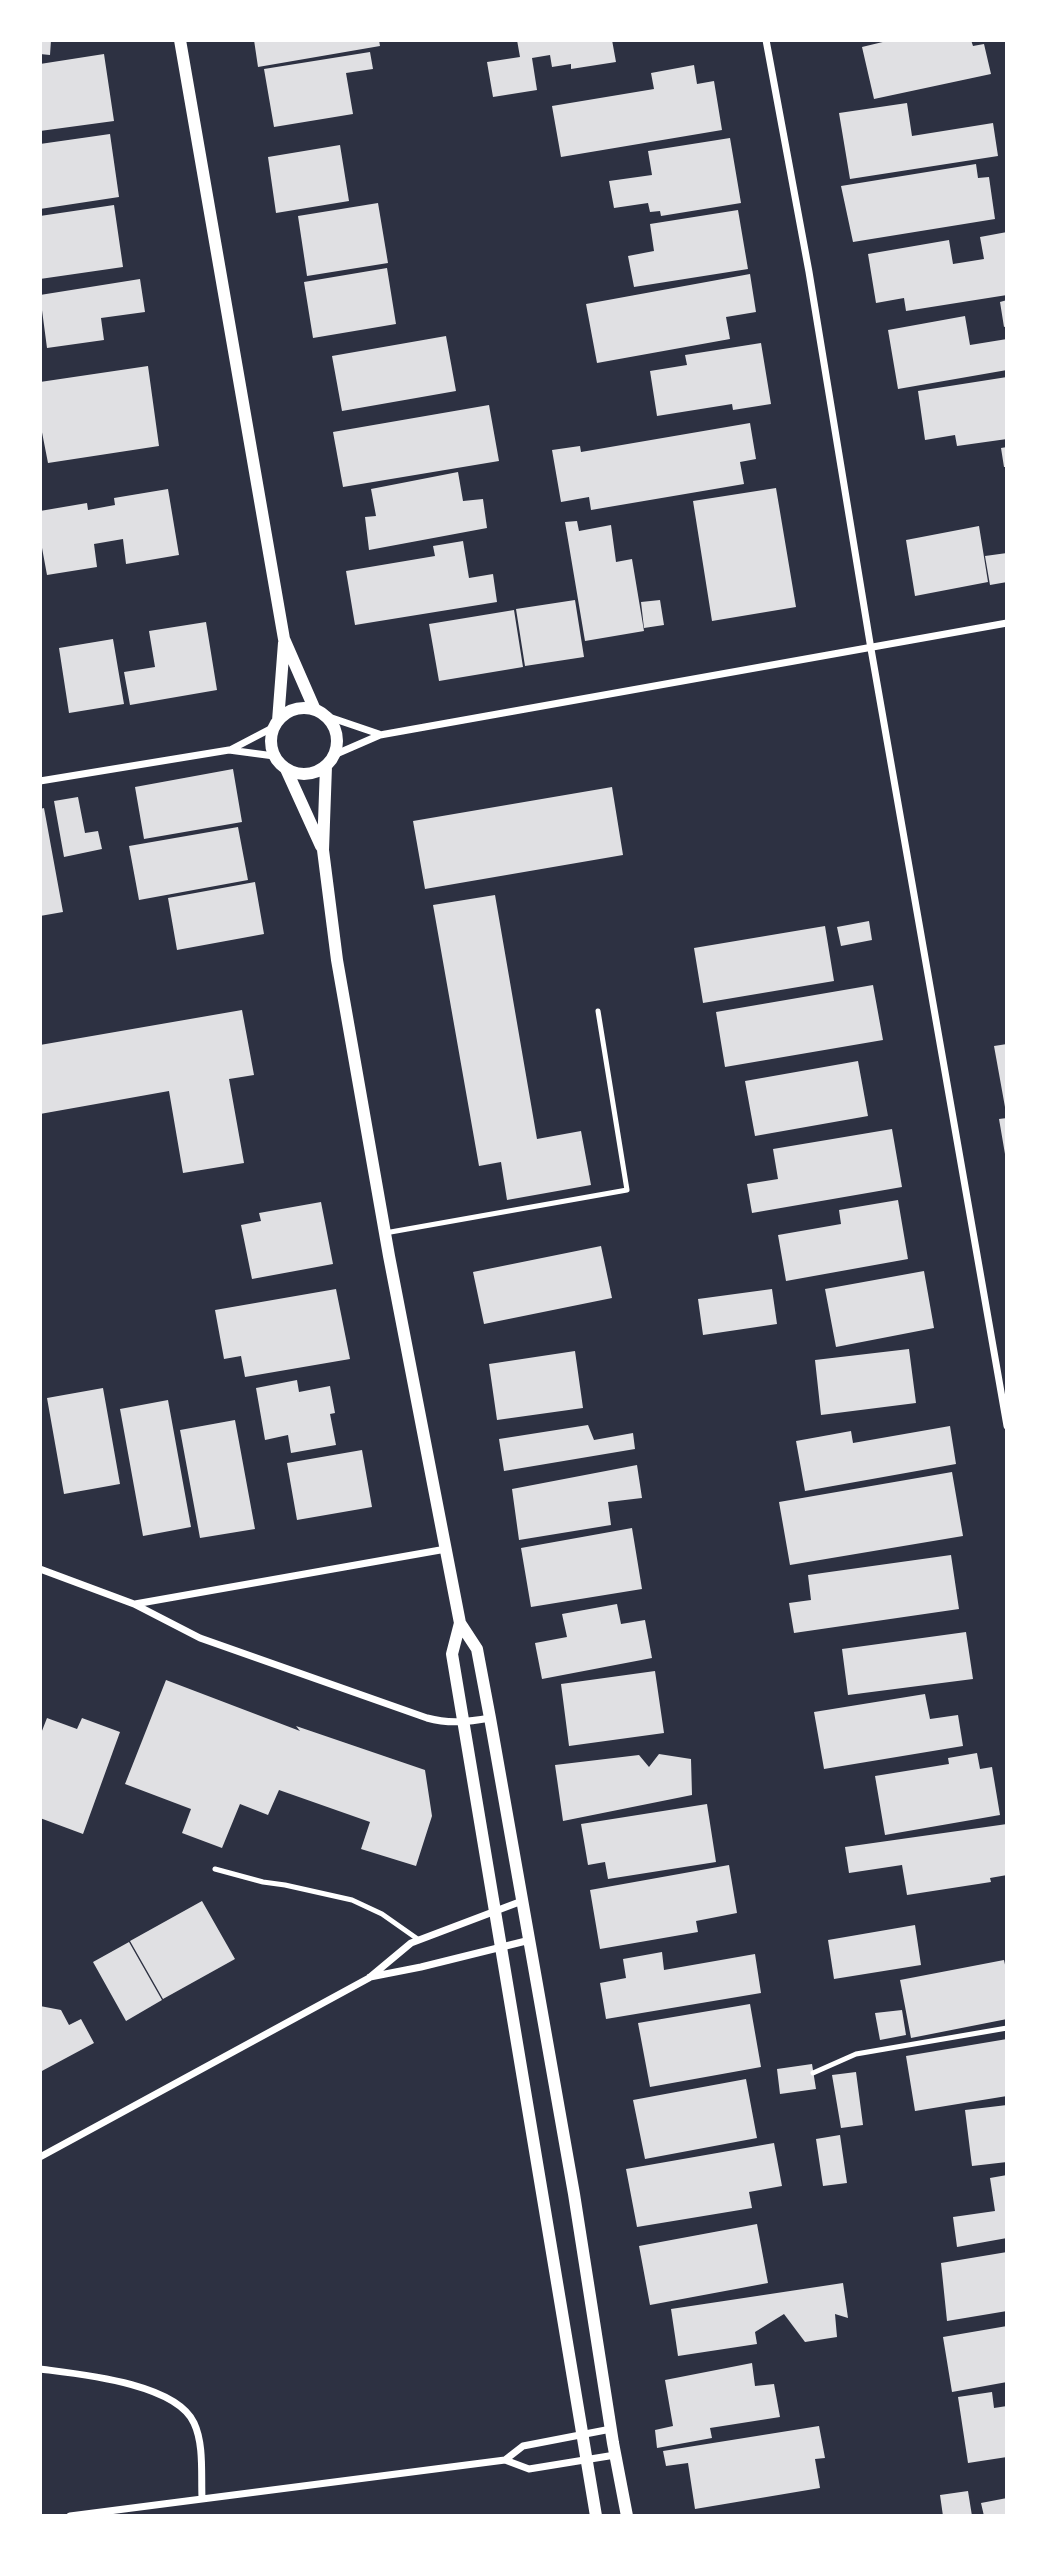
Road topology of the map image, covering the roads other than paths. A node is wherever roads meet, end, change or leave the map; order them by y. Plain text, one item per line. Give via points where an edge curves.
1 (180, 40) edge
2 (766, 40) edge
3 (1007, 623) edge
4 (284, 639) junction
5 (871, 649) junction
6 (320, 713) junction
7 (276, 724) junction
8 (380, 734) junction
9 (229, 750) junction
10 (334, 755) junction
11 (274, 756) junction
12 (326, 766) junction
13 (286, 769) junction
14 (40, 781) edge
15 (323, 850) junction
16 (598, 1011) dead end
17 (386, 1233) junction
18 (1007, 1426) edge
19 (446, 1549) junction
20 (40, 1569) edge
21 (134, 1604) junction
22 (460, 1623) junction
23 (490, 1718) junction
24 (464, 1723) junction
25 (215, 1869) dead end
26 (522, 1900) junction
27 (495, 1909) junction
28 (419, 1940) junction
29 (530, 1940) junction
30 (502, 1946) junction
31 (369, 1978) junction
32 (1007, 2028) edge
33 (813, 2073) dead end
34 (40, 2157) edge
35 (40, 2369) edge
36 (611, 2428) junction
37 (582, 2434) junction
38 (615, 2455) junction
39 (586, 2459) junction
40 (505, 2460) junction
41 (202, 2498) junction
42 (70, 2516) edge
43 (596, 2516) edge
44 (627, 2516) edge

1 - 4 street
2 - 5 street
3 - 5 street
4 - 6 street
4 - 7 street
5 - 8 street
5 - 18 street
6 - 7 street via 299,709
6 - 8 street
6 - 10 street via 337,734
7 - 9 street
7 - 11 street via 271,737
8 - 10 street
9 - 11 street
9 - 14 street
10 - 12 street
11 - 13 street
12 - 13 street via 306,775
12 - 15 street
13 - 15 street
15 - 17 street via 337,960
16 - 17 lane via 627,1191
17 - 19 street
19 - 21 street
19 - 22 street
20 - 21 street
21 - 24 street via 200,1638 427,1718
22 - 23 street via 477,1649
22 - 24 street via 452,1654
23 - 24 street
23 - 26 street
24 - 27 street
25 - 28 lane via 352,1900
26 - 27 street
26 - 29 street
27 - 28 street
27 - 30 street
28 - 31 street
29 - 30 street
29 - 36 street
30 - 31 street
30 - 37 street
31 - 34 street
32 - 33 lane via 856,2054
35 - 41 street via 142,2388 188,2411 199,2443
36 - 37 street
36 - 38 street
37 - 39 street
37 - 40 street via 523,2446
38 - 39 street
38 - 44 street
39 - 40 street via 528,2469
39 - 43 street
40 - 41 street
41 - 42 street

